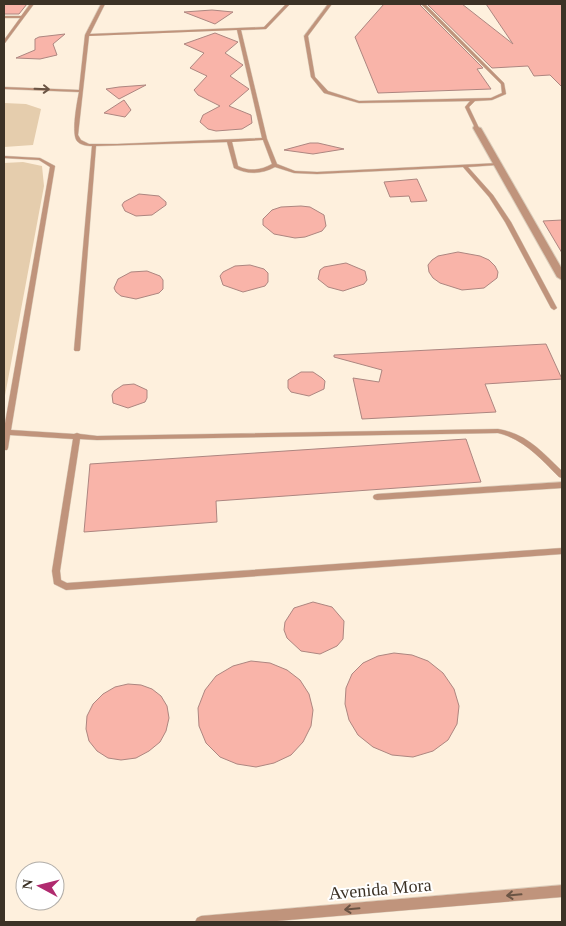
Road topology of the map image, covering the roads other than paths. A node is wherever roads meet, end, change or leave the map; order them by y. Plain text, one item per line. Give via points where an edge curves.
1 (32, 4) edge
2 (103, 4) edge
3 (288, 4) edge
4 (330, 4) edge
5 (423, 4) edge
6 (4, 17) edge
7 (22, 17) junction
8 (239, 29) junction
9 (88, 35) junction
10 (4, 42) edge
11 (4, 88) edge
12 (81, 90) junction
13 (473, 100) junction
14 (477, 128) joint
15 (265, 139) junction
16 (229, 140) junction
17 (94, 145) junction
18 (4, 157) edge
19 (497, 164) junction
20 (275, 165) junction
21 (465, 167) junction
22 (562, 277) edge
23 (554, 308) dead end
24 (77, 350) dead end
25 (6, 432) junction
26 (77, 435) junction
27 (4, 448) edge
28 (562, 475) edge
29 (562, 485) edge
30 (377, 497) dead end
31 (562, 551) edge
32 (562, 891) edge
33 (234, 921) edge
34 (201, 922) edge

1 - 7 lane
2 - 9 lane
3 - 8 lane via 265,28
4 - 13 lane via 306,36 313,77 326,92 359,102
5 - 13 lane via 503,84 504,94 492,99
6 - 7 lane
7 - 10 lane
8 - 9 lane
8 - 15 lane
9 - 12 lane
11 -> 12 lane
12 - 17 lane via 76,134 79,141
13 - 14 lane via 467,107
14 - 19 street
15 - 16 lane
15 - 20 lane
16 - 17 lane
16 - 20 lane via 236,167 241,170 260,171
17 - 24 lane
18 - 25 lane via 40,159 53,166
19 - 21 lane
19 - 22 street
20 - 21 lane via 294,172 317,173
21 - 23 lane via 491,196 508,222
25 - 26 lane
25 - 27 lane
26 - 28 lane via 97,438 498,431 524,439
26 - 31 lane via 56,571 57,582 66,587
29 - 30 lane
32 -> 33 lane, Avenida Mora
33 - 34 lane, Avenida Mora

